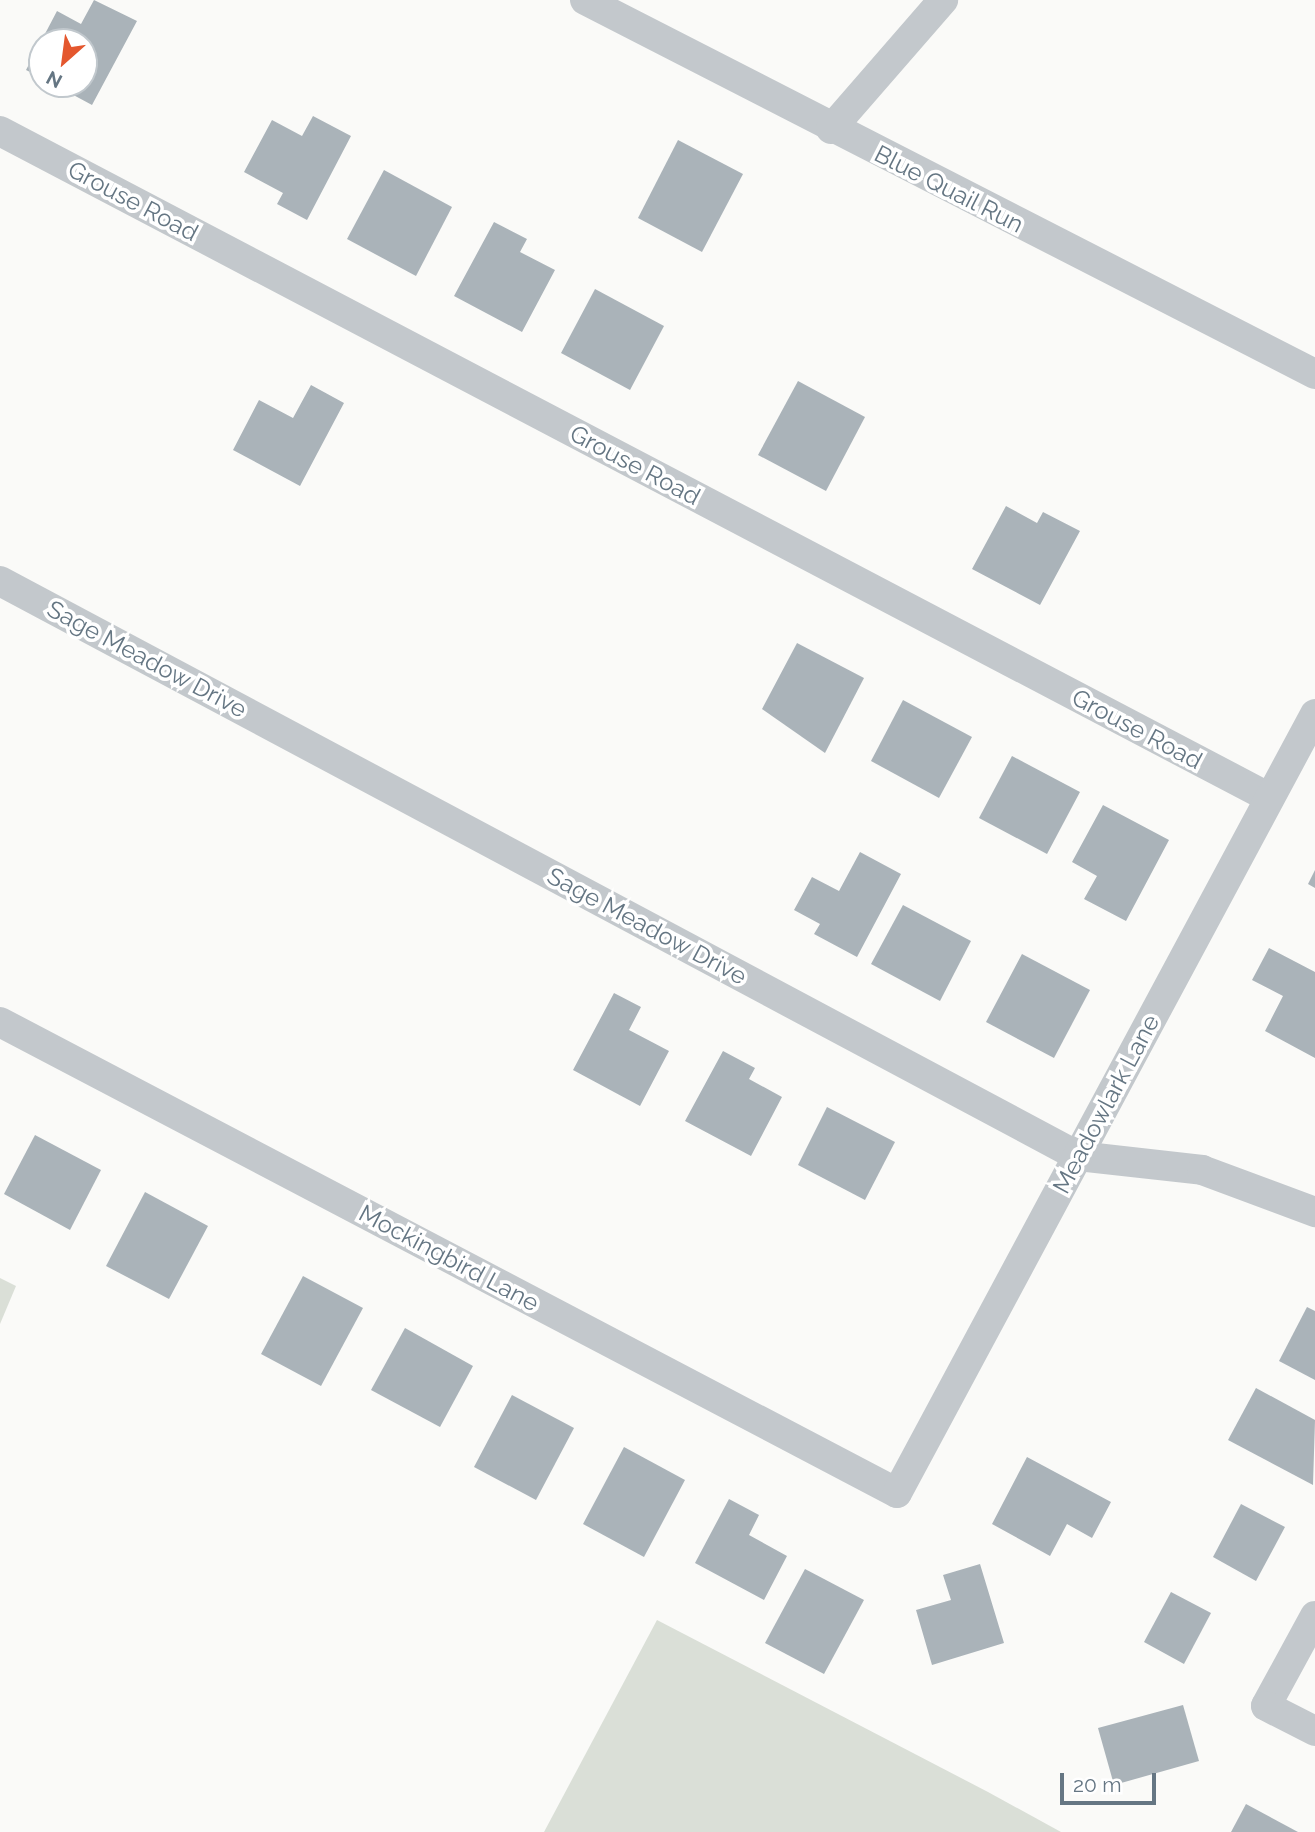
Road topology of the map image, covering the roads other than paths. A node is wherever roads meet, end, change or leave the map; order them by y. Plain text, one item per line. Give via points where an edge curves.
1 (585, 0) edge
2 (943, 0) edge
3 (831, 129) junction
4 (0, 131) edge
5 (1315, 374) edge
6 (0, 581) edge
7 (1315, 714) edge
8 (1270, 799) junction
9 (0, 1022) edge
10 (1078, 1156) junction
11 (1315, 1212) edge
12 (897, 1493) joint
13 (1315, 1616) edge
14 (1315, 1731) edge

1 - 3 street, Blue Quail Run
2 - 3 street
3 - 5 street, Blue Quail Run
4 - 8 street, Grouse Road
6 - 10 street, Sage Meadow Drive
7 - 8 street, Meadowlark Lane
8 - 10 street, Meadowlark Lane
9 - 12 street, Mockingbird Lane
10 - 11 street, Sage Meadow Drive via 1202,1170
10 - 12 street, Meadowlark Lane
13 - 14 street via 1266,1706

